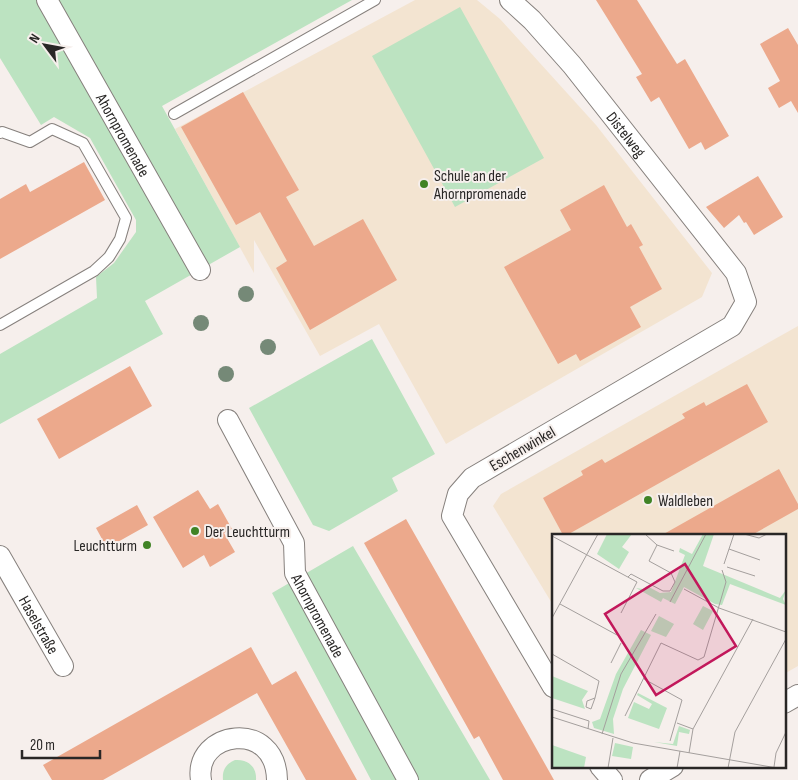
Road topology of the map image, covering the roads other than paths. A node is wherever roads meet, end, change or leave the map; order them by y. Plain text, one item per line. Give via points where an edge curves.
1 (46, 0) edge
2 (375, 0) edge
3 (510, 0) edge
4 (174, 114) dead end
5 (0, 133) edge
6 (200, 270) dead end
7 (736, 273) joint
8 (0, 325) edge
9 (228, 420) dead end
10 (0, 556) edge
11 (63, 666) dead end
12 (552, 685) edge
13 (798, 695) edge
14 (786, 702) edge
15 (602, 768) edge
16 (671, 768) edge
17 (201, 780) edge
18 (277, 780) edge
19 (408, 780) edge
20 (612, 780) edge
21 (650, 780) edge

1 - 6 street, Ahornpromenade
2 - 4 lane
3 - 7 street, Distelweg via 572,65
5 - 8 lane via 30,142 52,129 83,143 126,218 120,239 109,257 94,271
7 - 12 street, Eschenwinkel via 746,302 732,326 472,478 458,494 452,516
9 - 19 street, Ahornpromenade via 294,543 294,573
10 - 11 street, Haselstraße
13 - 14 street
15 - 20 street
16 - 21 street
17 - 18 street via 202,764 208,753 217,744 241,737 264,747 277,769

